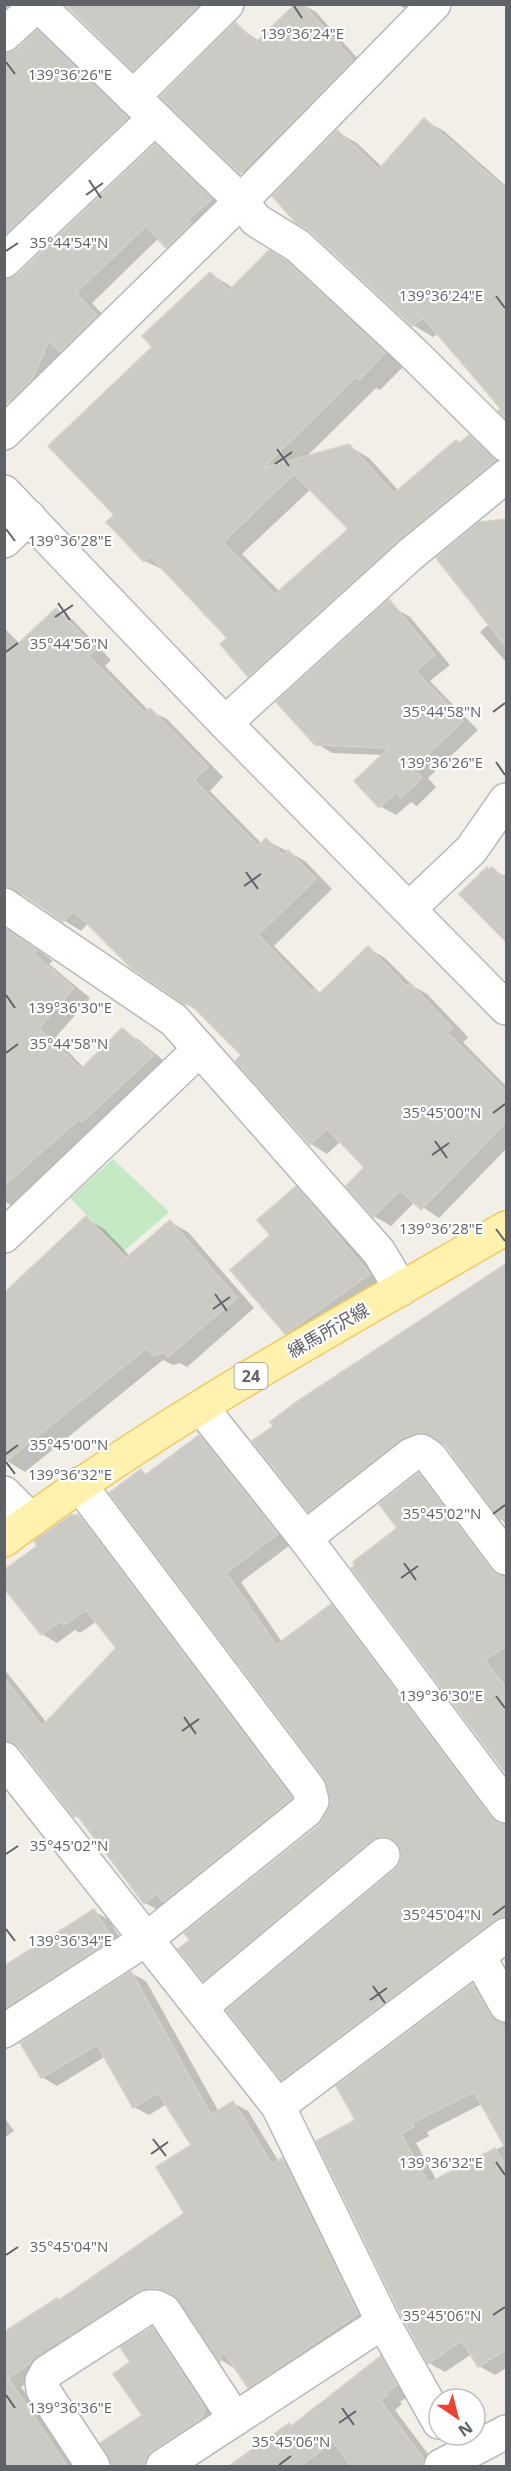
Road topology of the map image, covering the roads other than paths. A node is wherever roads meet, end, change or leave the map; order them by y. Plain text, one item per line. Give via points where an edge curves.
1 (226, 4) edge
2 (434, 4) edge
3 (37, 5) edge
4 (4, 35) edge
5 (144, 107) junction
6 (241, 201) junction
7 (4, 261) edge
8 (4, 434) edge
9 (507, 445) edge
10 (507, 476) edge
11 (4, 492) edge
12 (29, 518) junction
13 (4, 541) edge
14 (225, 723) junction
15 (507, 800) edge
16 (4, 905) edge
17 (410, 908) junction
18 (507, 1008) edge
19 (200, 1049) junction
20 (507, 1227) edge
21 (4, 1236) edge
22 (402, 1288) junction
23 (201, 1407) junction
24 (79, 1484) junction
25 (4, 1493) edge
26 (31, 1520) junction
27 (305, 1538) junction
28 (4, 1540) edge
29 (507, 1557) edge
30 (4, 1759) edge
31 (507, 1806) edge
32 (383, 1856) dead end
33 (507, 1935) edge
34 (148, 1938) junction
35 (479, 1957) junction
36 (507, 2005) edge
37 (201, 2007) junction
38 (4, 2031) edge
39 (278, 2106) junction
40 (383, 2322) junction
41 (427, 2401) edge
42 (235, 2419) junction
43 (507, 2432) edge
44 (453, 2456) edge
45 (93, 2466) edge
46 (163, 2466) edge

1 - 5 street
2 - 6 street
3 - 4 street
3 - 5 street
5 - 6 street
5 - 7 street
6 - 8 street
6 - 9 street via 256,220 298,246
10 - 14 street via 411,554
11 - 12 street
12 - 13 street
12 - 14 street
14 - 17 street
15 - 17 street via 471,850
16 - 19 street via 174,1020
17 - 18 street
19 - 21 street
19 - 22 street via 380,1252
20 - 22 main road, 練馬所沢線 / 24
22 - 23 main road, 練馬所沢線 / 24
23 - 24 main road, 練馬所沢線 / 24
23 - 27 street
24 - 26 main road, 練馬所沢線 / 24
24 - 34 street via 309,1789 312,1801 306,1811
25 - 26 street
26 - 28 main road, 練馬所沢線 / 24
27 - 29 street via 421,1451 430,1457
27 - 31 street
30 - 34 street
32 - 37 street
33 - 35 street
34 - 37 street
34 - 38 street
35 - 36 street
35 - 39 street
37 - 39 street
39 - 40 street
40 - 41 street
40 - 42 street
42 - 45 street via 164,2311 148,2307 47,2372 42,2381 43,2390
42 - 46 street
43 - 44 street

